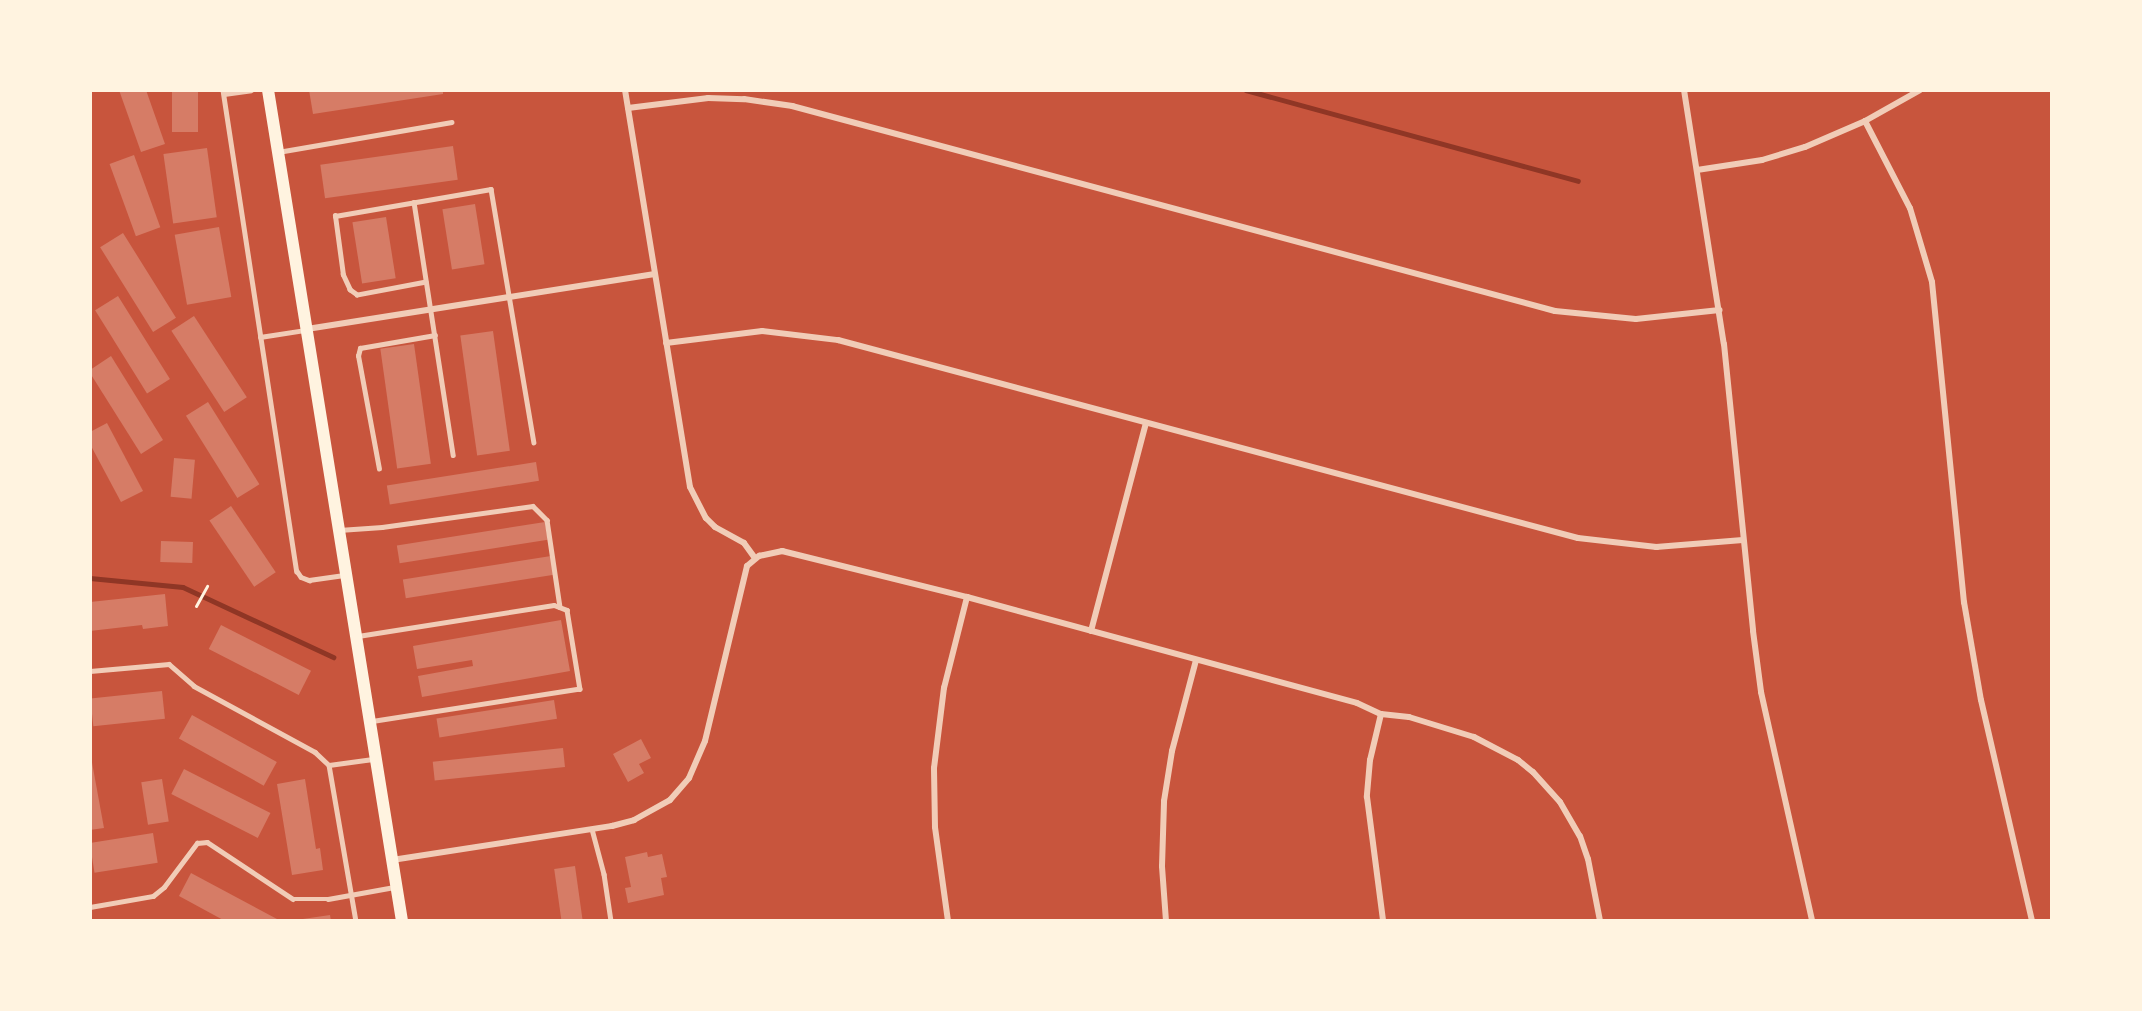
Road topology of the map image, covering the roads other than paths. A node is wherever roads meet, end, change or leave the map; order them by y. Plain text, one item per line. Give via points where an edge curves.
1 (251, 90) edge
2 (268, 90) edge
3 (625, 90) edge
4 (1684, 90) edge
5 (1920, 90) edge
6 (224, 92) edge
7 (628, 108) junction
8 (1865, 121) junction
9 (451, 122) dead end
10 (278, 152) junction
11 (1697, 170) junction
12 (414, 202) junction
13 (655, 274) junction
14 (426, 282) junction
15 (510, 297) junction
16 (431, 310) junction
17 (1720, 310) junction
18 (307, 329) junction
19 (435, 335) junction
20 (260, 338) junction
21 (666, 342) junction
22 (1146, 423) junction
23 (534, 442) dead end
24 (453, 454) dead end
25 (379, 469) dead end
26 (339, 530) junction
27 (1743, 540) junction
28 (754, 558) junction
29 (345, 575) junction
30 (967, 597) junction
31 (560, 607) junction
32 (1091, 631) junction
33 (356, 636) junction
34 (1196, 660) junction
35 (90, 671) edge
36 (1381, 714) junction
37 (370, 722) junction
38 (376, 758) junction
39 (329, 765) junction
40 (592, 829) junction
41 (392, 860) junction
42 (397, 887) junction
43 (350, 893) junction
44 (90, 907) edge
45 (356, 921) edge
46 (402, 921) edge
47 (611, 921) edge
48 (948, 921) edge
49 (1166, 921) edge
50 (1383, 921) edge
51 (1600, 921) edge
52 (1812, 921) edge
53 (2032, 921) edge

1 - 6 lane
2 - 10 main road
3 - 7 street
4 - 11 street
5 - 8 street
6 - 20 lane
7 - 13 street
7 - 17 street via 708,98 792,106 1555,311 1636,319
8 - 11 street via 1788,153
8 - 53 street via 1910,208 1930,271 1964,602
9 - 10 lane
10 - 18 main road
11 - 17 street
12 - 14 lane
12 - 14 lane via 335,216 343,274 350,290 357,295
12 - 15 lane via 491,189
13 - 15 street
13 - 21 street
14 - 16 lane
15 - 16 street
15 - 23 lane
16 - 18 street
16 - 19 lane
17 - 27 street
18 - 20 lane
18 - 26 main road
19 - 24 lane
19 - 25 lane via 360,348 358,356
20 - 29 lane via 297,571 309,580
21 - 22 street via 762,331 837,340
21 - 28 street via 694,499 711,523 744,543
22 - 27 street via 1578,538 1656,547
22 - 32 street
26 - 29 main road
26 - 31 lane via 533,506 547,520
27 - 52 street via 1761,692
28 - 30 street via 782,551
28 - 40 street via 742,578 707,734 690,778 670,800 650,813
29 - 33 main road
30 - 32 street
30 - 48 street via 944,688 934,768 935,827
31 - 33 lane
31 - 37 lane via 567,610 580,689
32 - 34 street
33 - 37 main road
34 - 36 street via 1356,703
34 - 49 street via 1172,752 1164,801 1162,866
35 - 39 lane via 169,664 194,686 315,752
36 - 50 street via 1370,760 1367,797
36 - 51 street via 1409,717 1474,737 1533,772 1560,802 1580,836
37 - 38 main road
38 - 39 lane
38 - 41 main road
39 - 43 lane
40 - 41 street
40 - 47 lane
41 - 42 main road
42 - 43 lane
42 - 46 main road
43 - 44 lane via 328,899 293,899 207,842 197,843 153,896
43 - 45 lane

